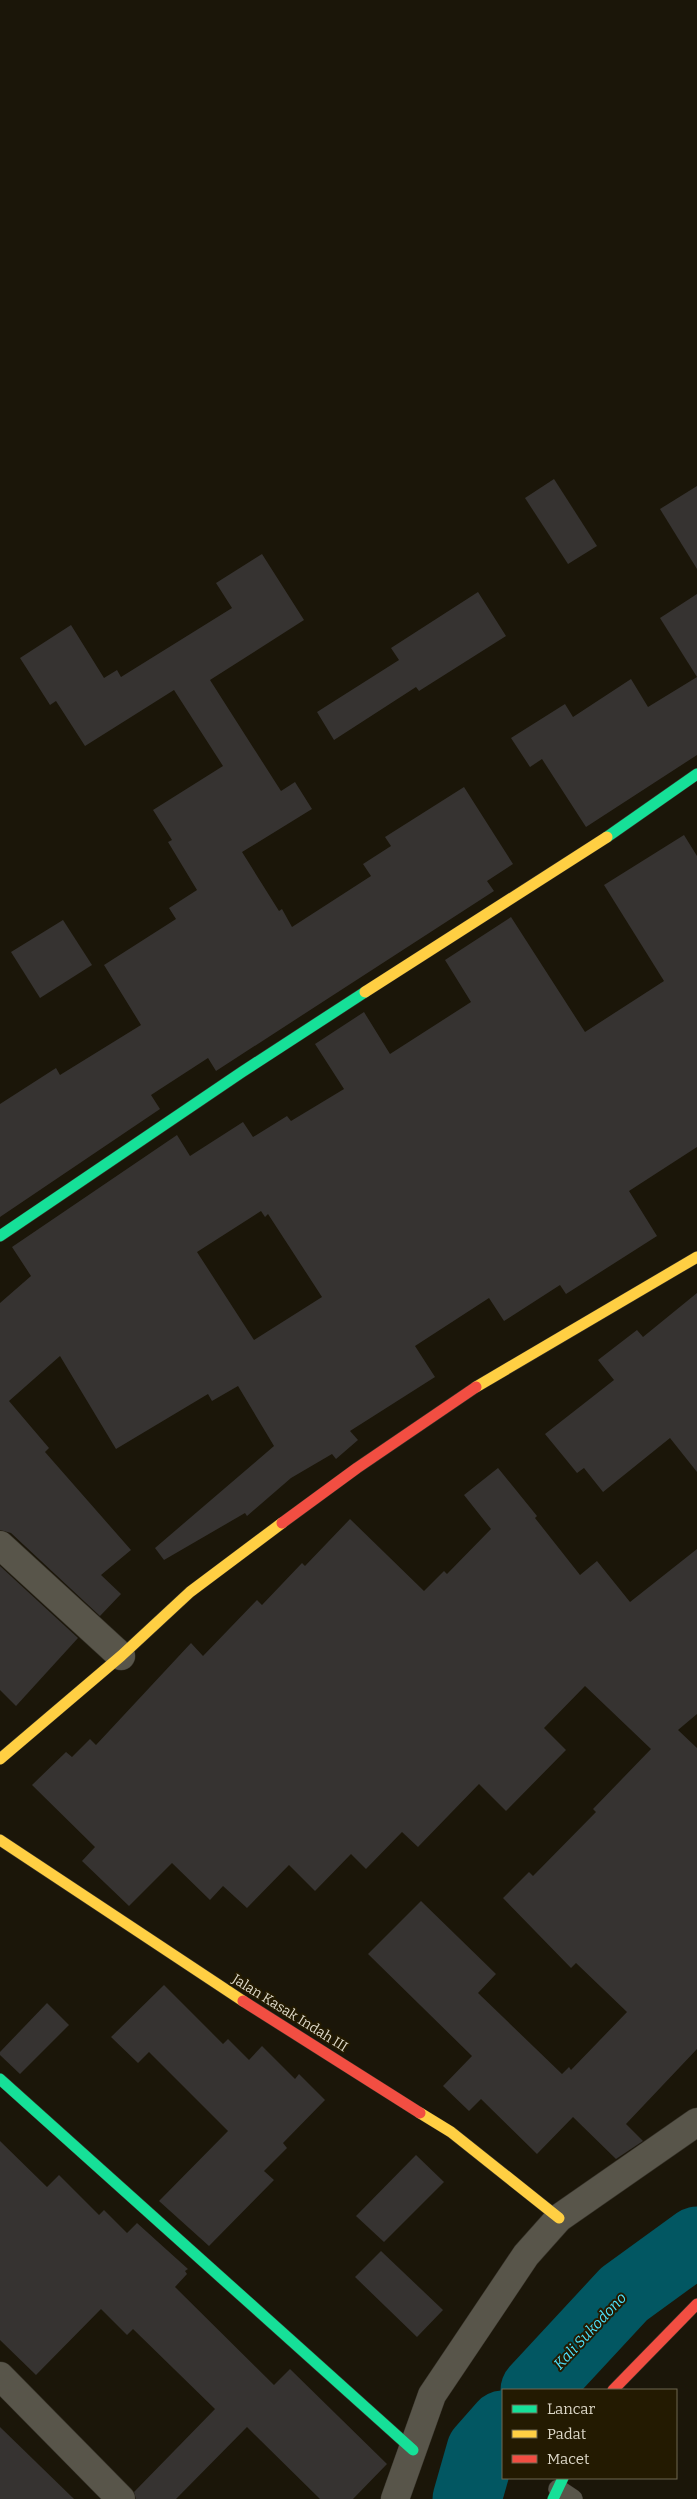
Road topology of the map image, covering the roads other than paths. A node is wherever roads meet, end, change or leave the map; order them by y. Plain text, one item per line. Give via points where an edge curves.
1 (697, 774) edge
2 (0, 1236) edge
3 (697, 1257) edge
4 (0, 1546) edge
5 (121, 1656) junction
6 (0, 1759) edge
7 (0, 1840) edge
8 (0, 2079) edge
9 (697, 2122) edge
10 (559, 2218) junction
11 (697, 2304) edge
12 (0, 2376) edge
13 (614, 2389) edge
14 (413, 2450) junction
15 (121, 2499) edge
16 (395, 2499) edge

1 - 2 street via 636,818 242,1072
3 - 5 street via 494,1375 357,1468 190,1592
4 - 5 street
5 - 6 street
7 - 10 street, Jalan Kasak Indah III via 192,1970 451,2132
8 - 14 street
9 - 10 street
10 - 14 street via 526,2255 432,2395
11 - 13 street
12 - 15 street
14 - 16 street

